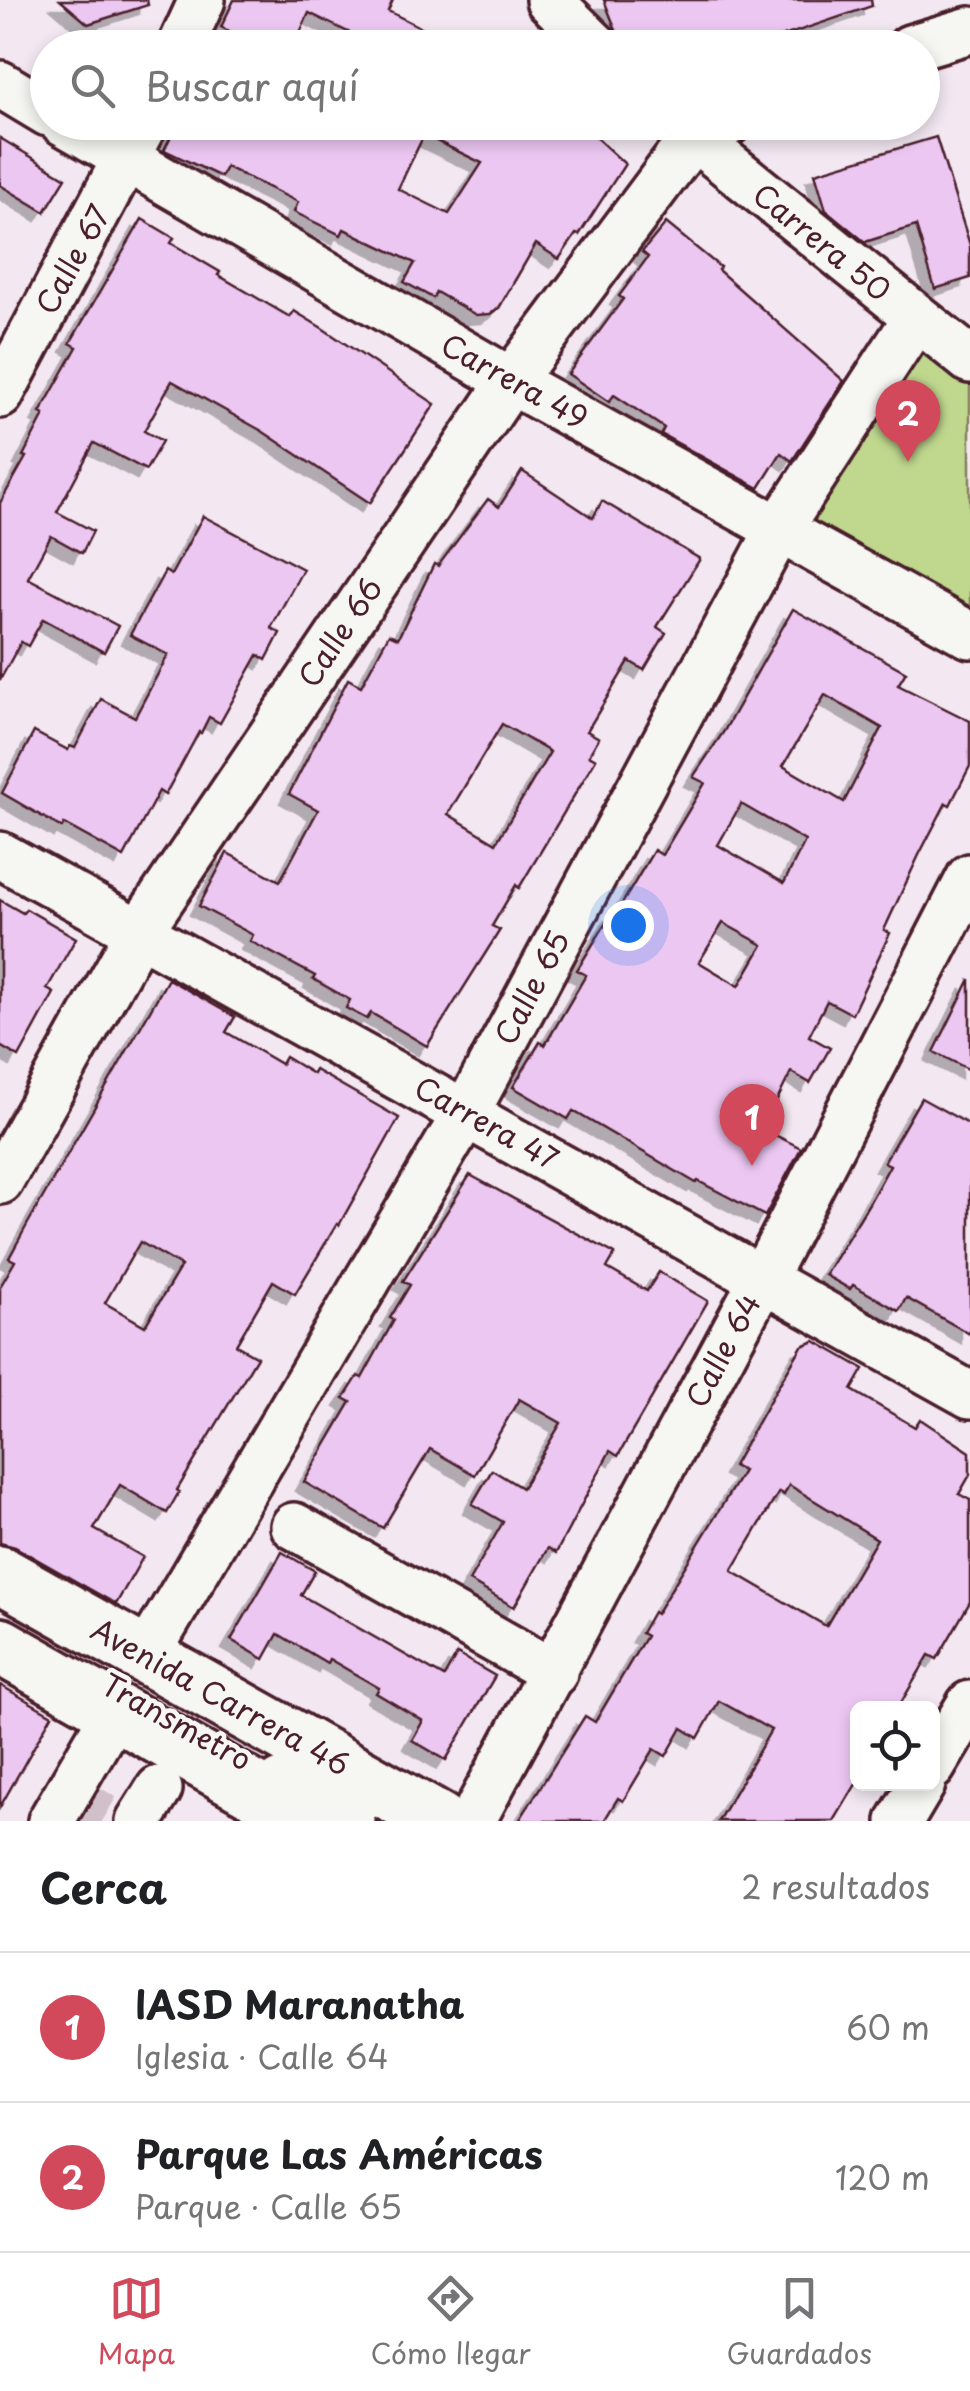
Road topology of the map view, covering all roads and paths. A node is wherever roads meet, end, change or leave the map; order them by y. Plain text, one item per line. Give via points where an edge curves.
1 (202, 0) edge
2 (549, 0) edge
3 (188, 30) edge
4 (580, 30) edge
5 (970, 30) edge
6 (940, 39) edge
7 (0, 84) edge
8 (30, 102) edge
9 (689, 140) edge
10 (712, 140) edge
11 (136, 142) edge
12 (916, 318) junction
13 (970, 360) edge
14 (511, 381) junction
15 (0, 395) edge
16 (779, 528) junction
17 (970, 635) edge
18 (0, 856) edge
19 (970, 877) edge
20 (139, 932) junction
21 (466, 1113) junction
22 (0, 1181) edge
23 (763, 1278) junction
24 (970, 1395) edge
25 (294, 1526) dead end
26 (0, 1574) edge
27 (0, 1594) edge
28 (0, 1625) edge
29 (0, 1646) edge
30 (146, 1656) junction
31 (554, 1673) junction
32 (970, 1704) edge
33 (115, 1711) junction
34 (940, 1753) edge
35 (918, 1791) edge
36 (51, 1821) edge
37 (310, 1821) edge
38 (352, 1821) edge
39 (403, 1821) edge
40 (440, 1821) edge
41 (472, 1821) edge
42 (900, 1821) edge

1 - 3 street
2 - 4 street
5 - 6 street
7 - 8 street
9 - 14 street, Calle 66
10 - 12 street, Carrera 50
11 - 14 street, Carrera 49
11 - 15 street, Calle 67
12 - 13 street, Carrera 50
12 - 16 street, Calle 65
14 - 16 street, Carrera 49
14 - 20 street, Calle 66
16 - 17 street, Carrera 49
16 - 21 street, Calle 65
18 - 20 street, Carrera 47
19 - 23 street, Calle 64
20 - 21 street, Carrera 47
20 - 22 street, Calle 66
21 - 23 street, Carrera 47
21 - 30 street, Calle 65
23 - 24 street, Carrera 47
23 - 31 street, Calle 64
25 - 31 street
26 - 30 main road, Avenida Carrera 46
27 - 39 street, Transmetro
28 - 38 street, Transmetro
29 - 33 main road, Avenida Carrera 46
30 - 40 main road, Avenida Carrera 46
31 - 41 street, Calle 64
32 - 34 street
33 - 36 street
33 - 37 main road, Avenida Carrera 46
35 - 42 street

